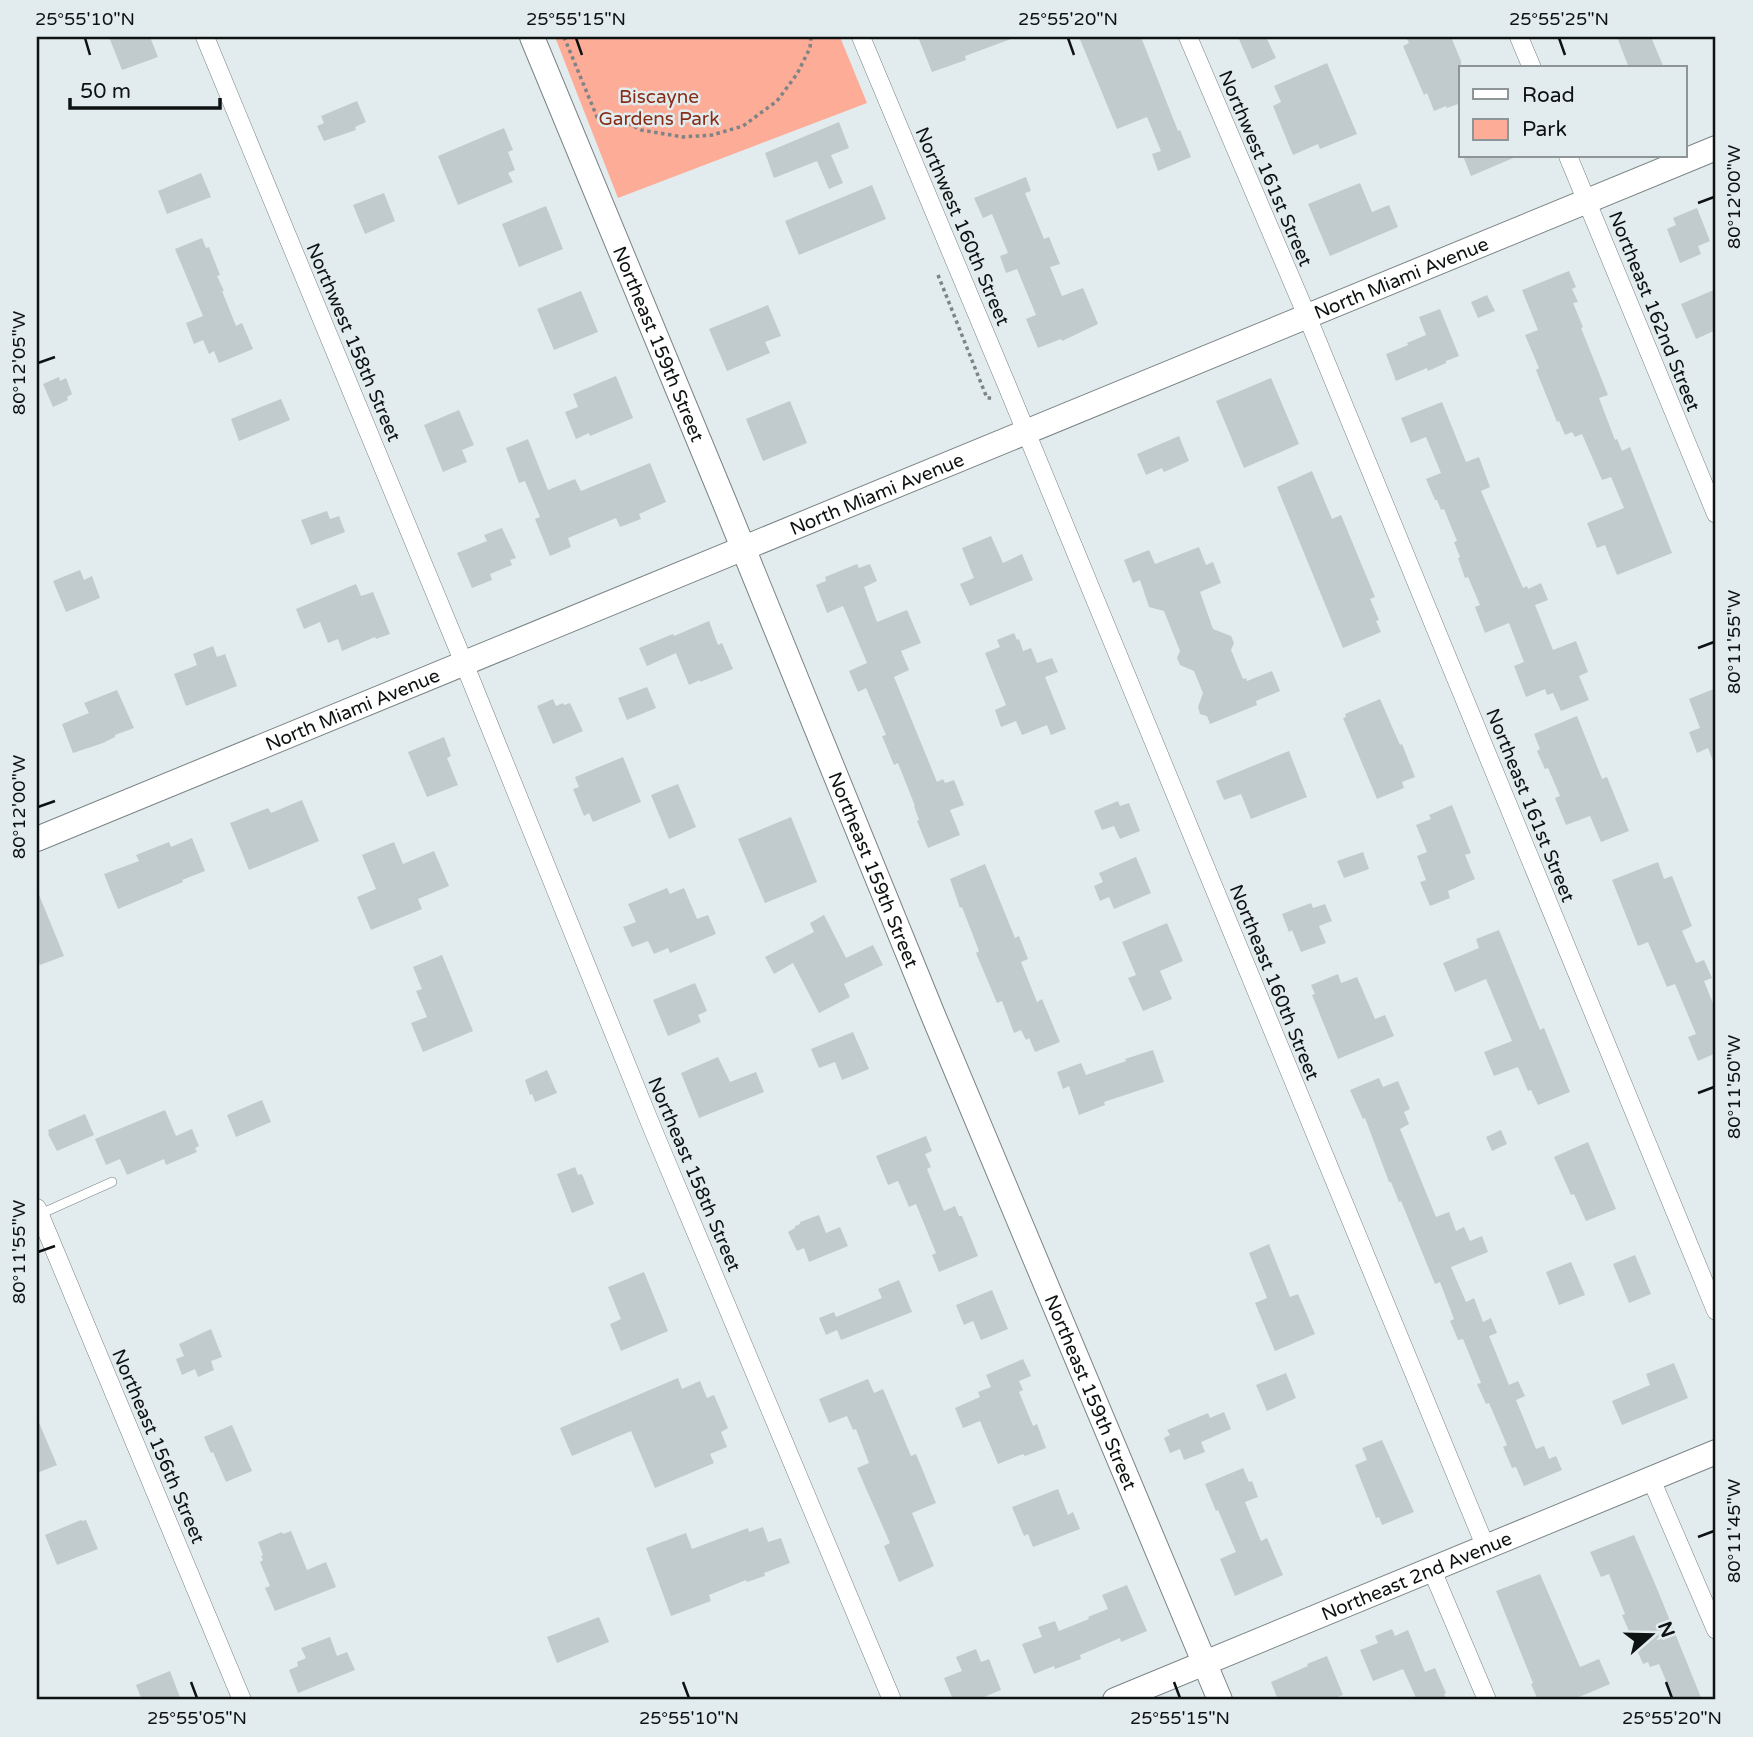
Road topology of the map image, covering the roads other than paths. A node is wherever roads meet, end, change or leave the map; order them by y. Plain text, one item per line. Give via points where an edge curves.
1 (205, 37) edge
2 (532, 37) edge
3 (861, 37) edge
4 (1188, 37) edge
5 (1519, 37) edge
6 (1531, 66) edge
7 (1716, 148) edge
8 (1569, 158) edge
9 (1587, 201) junction
10 (1307, 316) junction
11 (1026, 432) junction
12 (1716, 514) edge
13 (744, 548) junction
14 (464, 663) junction
15 (37, 839) edge
16 (112, 1182) dead end
17 (38, 1213) edge
18 (1716, 1311) edge
19 (1716, 1452) edge
20 (1651, 1479) junction
21 (1486, 1548) junction
22 (1432, 1570) junction
23 (1716, 1630) edge
24 (1205, 1663) junction
25 (242, 1700) edge
26 (892, 1700) edge
27 (1115, 1700) edge
28 (1220, 1700) edge
29 (1487, 1700) edge

1 - 14 street, Northwest 158th Street
2 - 13 street, Northeast 159th Street
3 - 11 street, Northwest 160th Street
4 - 10 street, Northwest 161st Street
5 - 6 street
7 - 9 street, North Miami Avenue
8 - 9 street, Northeast 162nd Street
9 - 10 street, North Miami Avenue
9 - 12 street, Northeast 162nd Street
10 - 11 street, North Miami Avenue
10 - 18 street, Northeast 161st Street
11 - 13 street, North Miami Avenue
11 - 21 street, Northeast 160th Street
13 - 14 street, North Miami Avenue
13 - 24 street, Northeast 159th Street via 933,1015
14 - 15 street, North Miami Avenue
14 - 26 street, Northeast 158th Street
16 - 17 lane
17 - 25 street, Northeast 156th Street
19 - 20 street, Northeast 2nd Avenue
20 - 21 street, Northeast 2nd Avenue
20 - 23 street
21 - 22 street, Northeast 2nd Avenue
22 - 24 street, Northeast 2nd Avenue
22 - 29 street
24 - 27 street, Northeast 2nd Avenue
24 - 28 street, Northeast 159th Street

